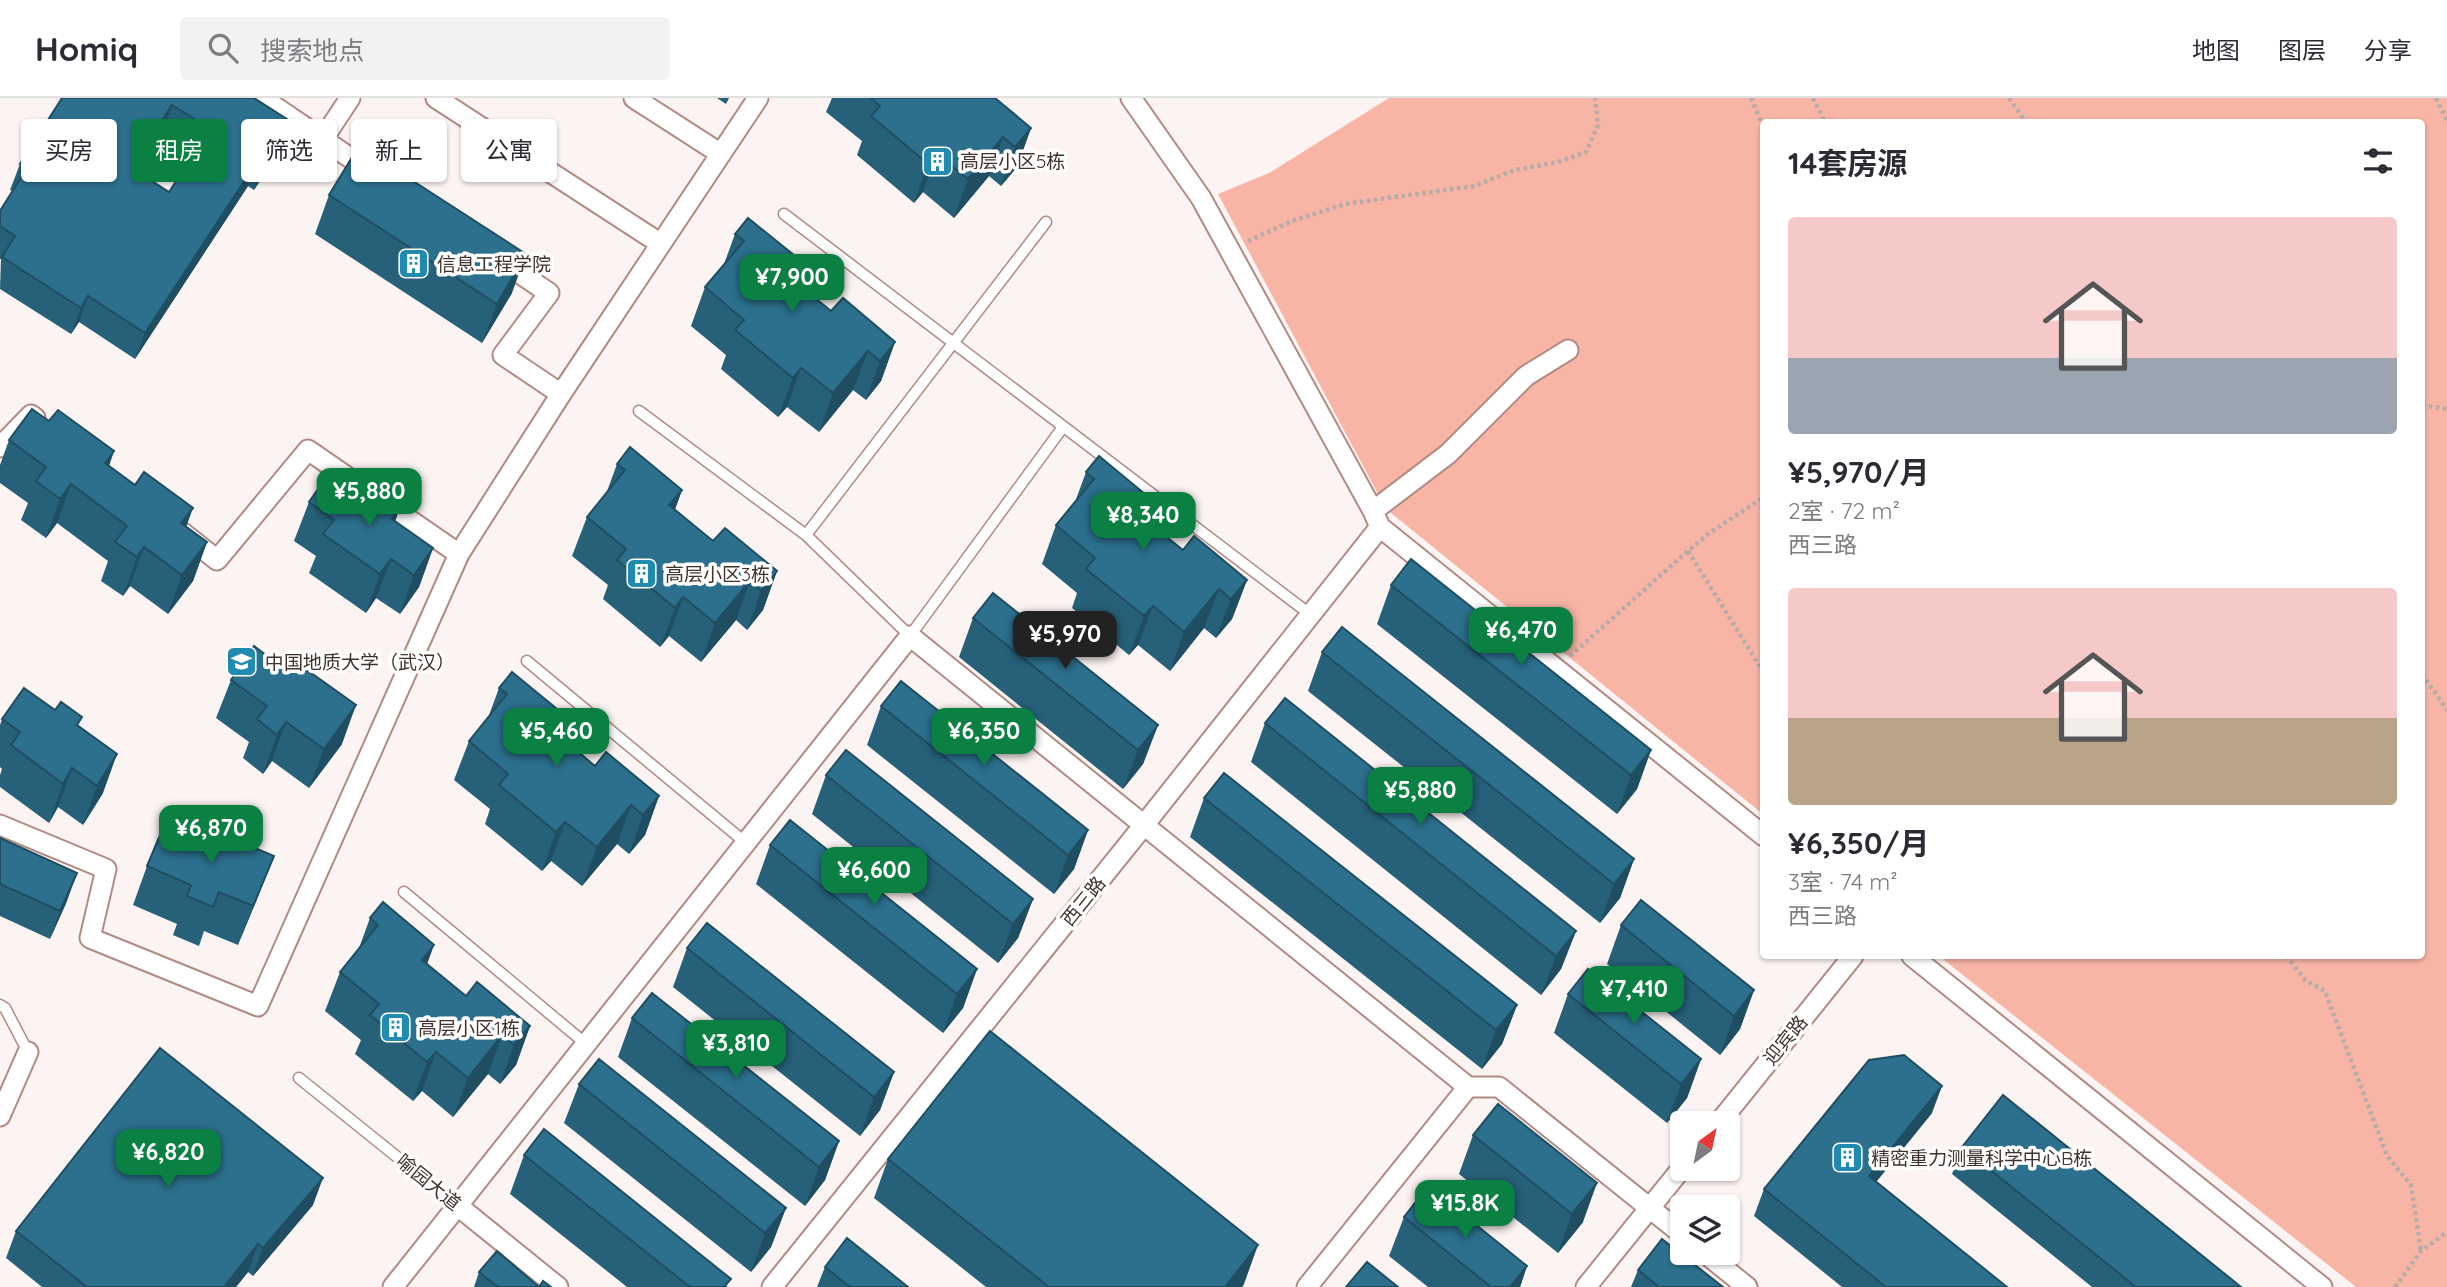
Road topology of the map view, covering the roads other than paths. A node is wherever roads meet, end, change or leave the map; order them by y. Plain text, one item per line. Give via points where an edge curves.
1 (262, 98) edge
2 (350, 98) edge
3 (436, 98) edge
4 (634, 98) edge
5 (758, 98) edge
6 (1131, 98) edge
7 (293, 119) edge
8 (336, 119) edge
9 (337, 148) edge
10 (721, 154) junction
11 (391, 185) edge
12 (784, 214) dead end
13 (1046, 222) dead end
14 (661, 244) junction
15 (481, 247) edge
16 (954, 344) junction
17 (1568, 351) dead end
18 (561, 394) junction
19 (639, 411) dead end
20 (1063, 427) junction
21 (53, 432) edge
22 (0, 447) edge
23 (163, 517) edge
24 (1377, 519) junction
25 (806, 534) junction
26 (459, 554) junction
27 (1311, 615) junction
28 (910, 636) junction
29 (527, 661) dead end
30 (0, 825) edge
31 (1144, 825) junction
32 (1760, 833) edge
33 (746, 843) junction
34 (404, 892) dead end
35 (1851, 959) edge
36 (1916, 959) edge
37 (0, 1005) edge
38 (586, 1044) junction
39 (27, 1052) joint
40 (299, 1078) dead end
41 (1468, 1087) junction
42 (1728, 1111) edge
43 (0, 1116) edge
44 (1671, 1181) edge
45 (458, 1206) junction
46 (1649, 1208) junction
47 (1670, 1225) edge
48 (1720, 1265) edge
49 (393, 1287) edge
50 (558, 1287) edge
51 (772, 1287) edge
52 (1307, 1287) edge
53 (1586, 1287) edge
54 (1747, 1287) edge
55 (2322, 1287) edge

1 - 7 street
2 - 8 street
3 - 14 street
4 - 10 street
5 - 10 street
6 - 24 street via 1201,198
9 - 11 street
10 - 14 street
12 - 16 lane
13 - 16 lane
14 - 18 street
15 - 18 street via 549,293 503,355
16 - 20 lane
16 - 25 lane
17 - 24 street, 西三路 via 1526,376
18 - 26 street
19 - 25 lane
20 - 27 lane
20 - 28 lane
21 - 22 street via 31,415
23 - 26 street via 217,560 309,450
24 - 27 street, 西三路
24 - 32 street
25 - 28 lane
26 - 30 street via 258,1006 90,938 106,869
27 - 31 street, 西三路
28 - 31 street
28 - 33 street
29 - 33 lane
31 - 41 street
31 - 51 street, 西三路
33 - 38 street
34 - 38 lane
35 - 42 street, 迎宾路
36 - 55 street
37 - 39 lane
38 - 45 street
39 - 43 street
40 - 45 lane, 喻园大道
41 - 46 street via 1499,1087
41 - 52 street
44 - 46 street
45 - 49 street
45 - 50 street, 喻园大道
46 - 47 street
46 - 53 street
48 - 54 street

